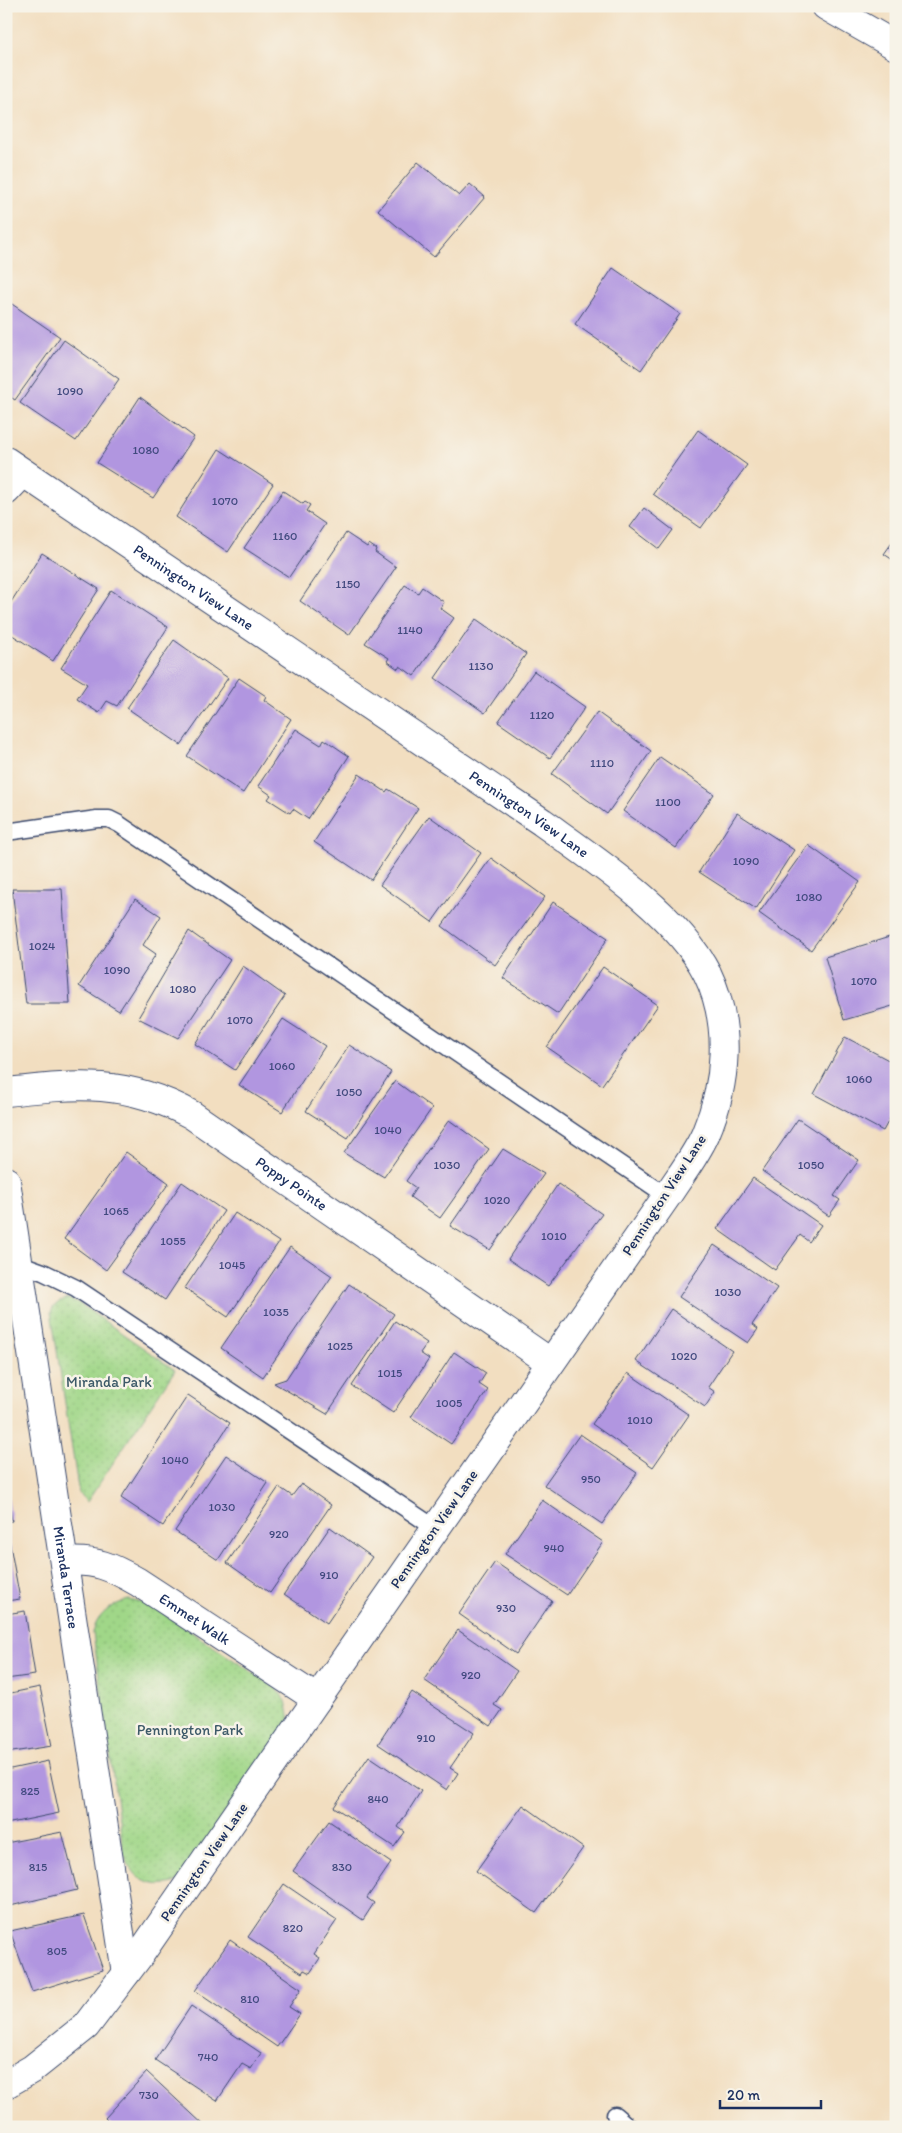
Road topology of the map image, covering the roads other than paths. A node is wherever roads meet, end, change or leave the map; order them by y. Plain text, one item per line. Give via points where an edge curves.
1 (826, 6) edge
2 (896, 46) edge
3 (12, 475) edge
4 (6, 832) edge
5 (6, 1092) edge
6 (6, 1181) edge
7 (666, 1196) junction
8 (18, 1263) junction
9 (550, 1362) junction
10 (435, 1528) junction
11 (64, 1562) junction
12 (317, 1700) junction
13 (126, 1973) junction
14 (6, 2084) edge
15 (615, 2115) dead end
16 (629, 2127) edge

1 - 2 street
3 - 7 street, Pennington View Lane via 542,822 625,884 671,924 706,972 716,997 724,1033 724,1053 718,1092 704,1136
4 - 7 lane via 97,819 119,824
5 - 9 street, Poppy Pointe via 98,1086 135,1091 168,1102
6 - 8 street, Miranda Terrace
7 - 9 street, Pennington View Lane
8 - 10 lane via 76,1288
8 - 11 street, Miranda Terrace
9 - 10 street, Pennington View Lane
10 - 12 street, Pennington View Lane
11 - 12 street, Emmet Walk via 95,1562 117,1570
11 - 13 street, Miranda Terrace
12 - 13 street, Pennington View Lane
13 - 14 street, Pennington View Lane via 86,2026 32,2069
15 - 16 lane

